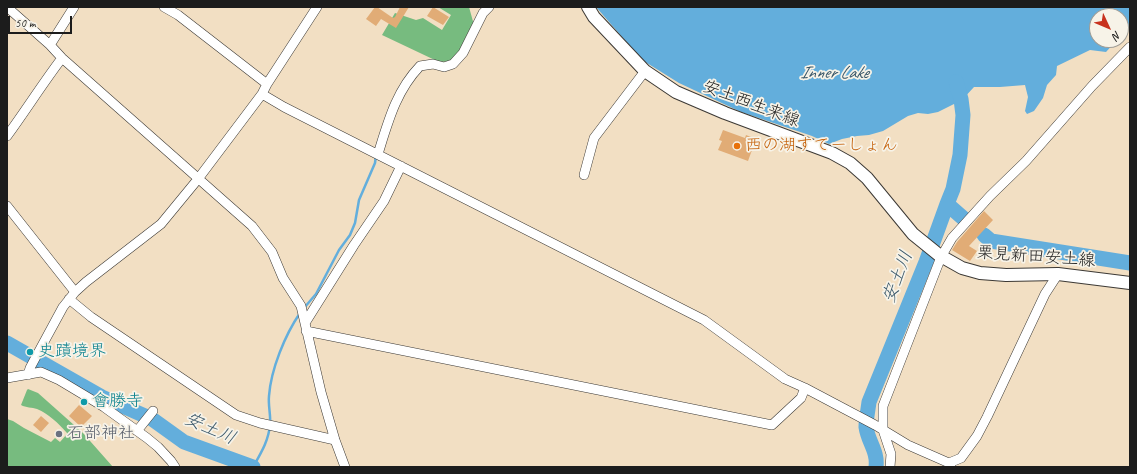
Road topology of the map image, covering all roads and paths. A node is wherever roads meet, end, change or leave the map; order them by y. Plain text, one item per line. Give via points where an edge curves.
1 (7, 7) edge
2 (74, 7) edge
3 (164, 7) edge
4 (317, 7) edge
5 (489, 7) edge
6 (588, 7) edge
7 (50, 45) junction
8 (1130, 47) edge
9 (62, 58) junction
10 (645, 71) junction
11 (267, 84) junction
12 (262, 94) junction
13 (7, 136) edge
14 (378, 154) junction
15 (400, 166) junction
16 (584, 175) dead end
17 (198, 179) junction
18 (7, 206) edge
19 (923, 243) joint
20 (940, 256) junction
21 (1058, 274) junction
22 (1130, 283) edge
23 (72, 296) junction
24 (305, 323) junction
25 (29, 371) junction
26 (7, 378) edge
27 (806, 388) junction
28 (153, 411) dead end
29 (879, 427) junction
30 (137, 431) junction
31 (335, 440) junction
32 (950, 465) edge
33 (175, 467) edge
34 (345, 467) edge
35 (890, 467) edge

1 - 7 street
2 - 7 street
3 - 11 street
4 - 11 street
5 - 14 street via 483,13 463,53 453,64 444,67 433,64 420,66 412,75 396,100
6 - 10 main road, 安土西生来線 via 594,17
7 - 9 street
8 - 20 street via 1026,161 990,196 952,238
9 - 13 street
9 - 17 street
10 - 16 street via 594,138
10 - 19 main road, 安土西生来線 via 676,92 832,153 850,163 867,178
11 - 12 street
12 - 14 street
12 - 17 street
14 - 15 street
15 - 24 street via 384,201
15 - 27 street via 704,320 785,379
17 - 23 street via 161,224 86,282
17 - 24 street via 252,226 272,252 283,278 301,306
18 - 23 street
19 - 20 main road, 栗見新田安土線
20 - 21 main road, 栗見新田安土線 via 962,268 980,273
20 - 29 street via 883,406
21 - 22 main road, 栗見新田安土線
21 - 32 street via 1045,294 977,436 961,458
23 - 25 street via 63,307
23 - 31 street via 90,317 236,415 279,428
24 - 27 street via 572,386 772,426 801,398
24 - 31 street
25 - 26 street
25 - 30 street via 41,372 59,380 104,407
27 - 29 street
28 - 30 street
29 - 32 street via 908,445
29 - 35 street via 890,454
30 - 33 street via 158,447
31 - 34 street

